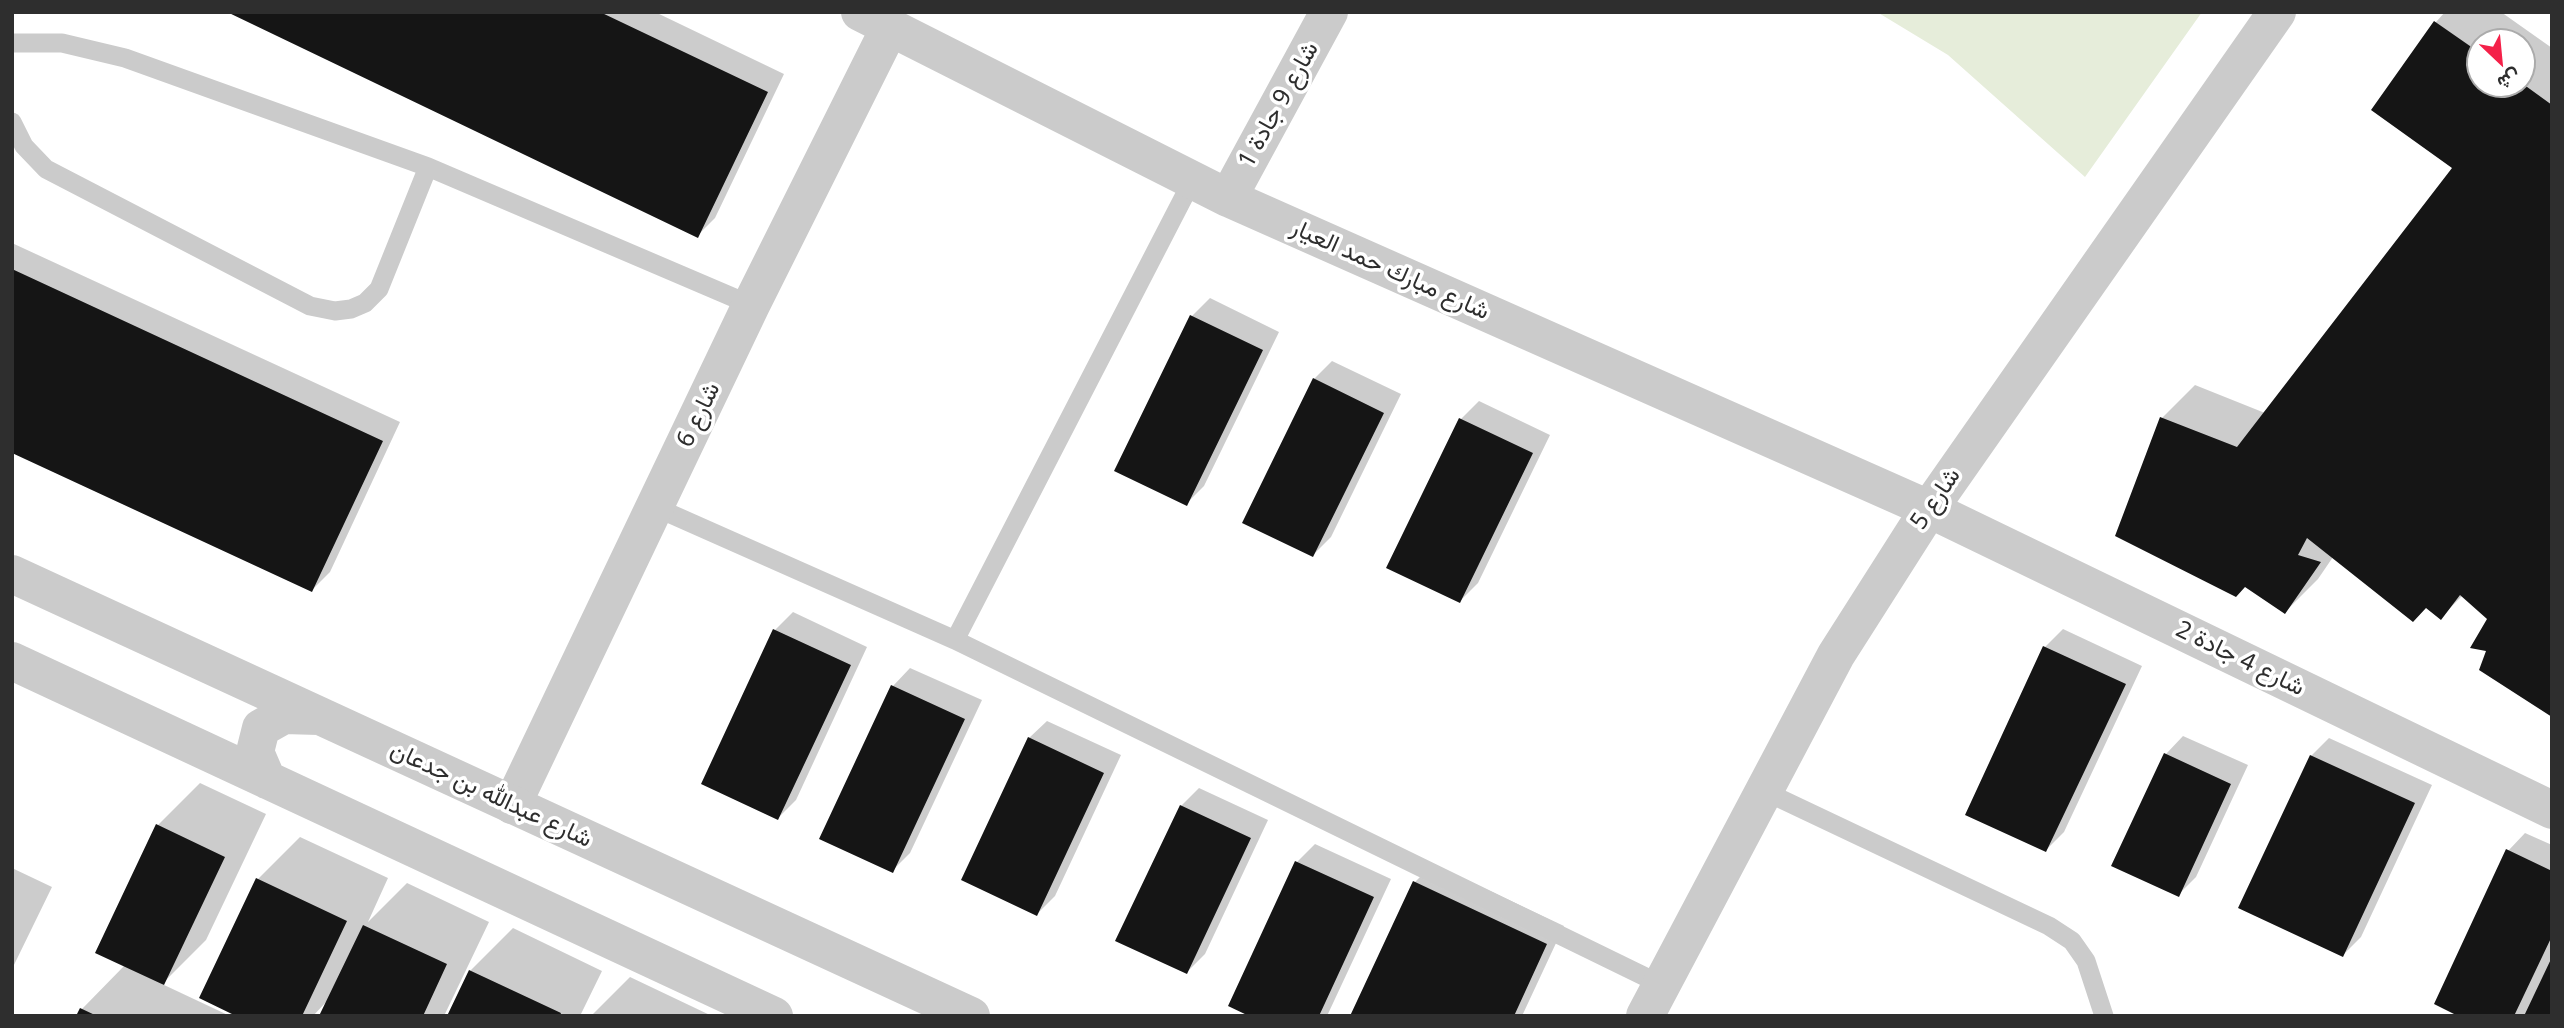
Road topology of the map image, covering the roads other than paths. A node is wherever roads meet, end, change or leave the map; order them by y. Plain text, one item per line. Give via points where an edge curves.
1 (1329, 12) edge
2 (2277, 12) edge
3 (875, 20) edge
4 (12, 43) edge
5 (12, 122) edge
6 (428, 167) junction
7 (1192, 181) junction
8 (1228, 198) junction
9 (751, 305) junction
10 (655, 507) junction
11 (1929, 509) junction
12 (12, 574) edge
13 (955, 640) junction
14 (12, 661) edge
15 (319, 716) junction
16 (267, 780) junction
17 (1763, 791) junction
18 (512, 805) junction
19 (2552, 810) edge
20 (1654, 1000) edge
21 (774, 1016) edge
22 (971, 1016) edge
23 (2104, 1016) edge

1 - 8 street, شارع 9 جادة 1
2 - 11 street, شارع 5
3 - 7 street, شارع مبارك حمد العيار
3 - 9 street, شارع 6
4 - 6 lane via 62,43 125,58
5 - 6 lane via 24,146 46,169 310,306 335,311 365,303 379,289
6 - 9 lane
7 - 8 street, شارع مبارك حمد العيار
7 - 13 lane
8 - 11 street, شارع مبارك حمد العيار
9 - 10 street, شارع 6
10 - 13 lane
10 - 18 street, شارع 6
11 - 17 street, شارع 5 via 1836,655
11 - 19 street, شارع 4 جادة 2
12 - 15 street, شارع عبدالله بن جدعان
13 - 20 lane
14 - 16 street
15 - 16 street via 284,715 261,728 255,752
15 - 18 street, شارع عبدالله بن جدعان
16 - 21 street
17 - 20 street, شارع 5
17 - 23 lane via 2072,940 2086,961
18 - 22 street, شارع عبدالله بن جدعان

